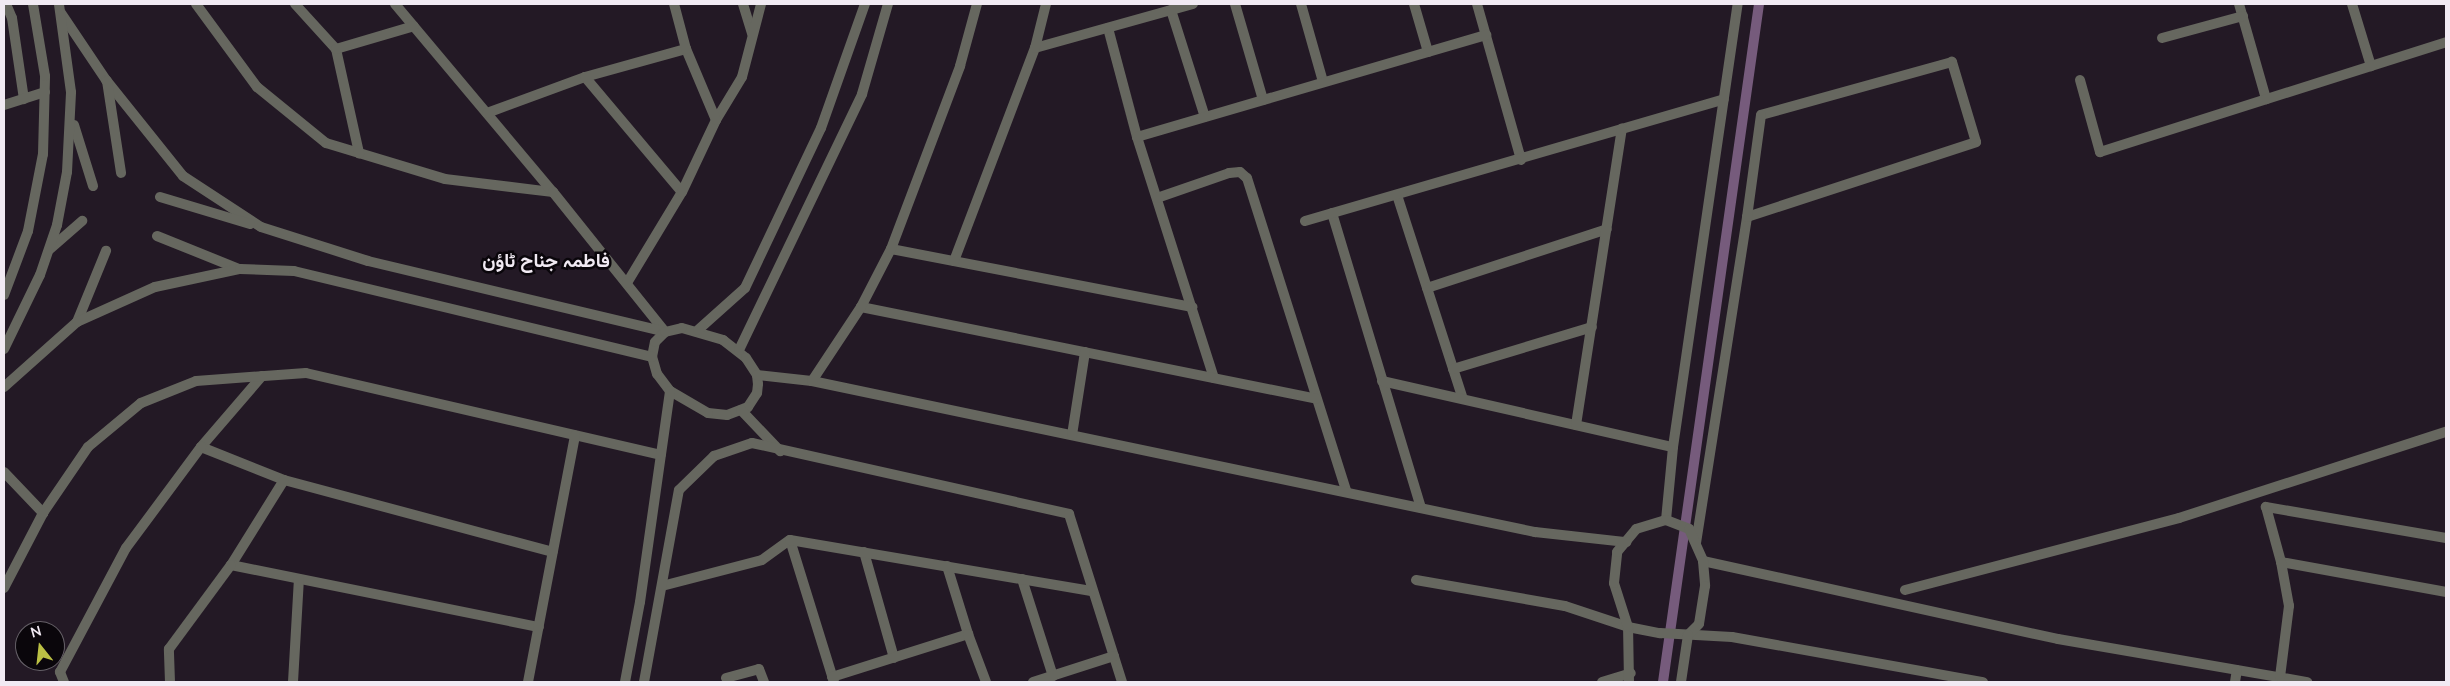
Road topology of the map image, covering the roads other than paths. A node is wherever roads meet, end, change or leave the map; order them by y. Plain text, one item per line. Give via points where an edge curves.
1 (6, 4) edge
2 (32, 4) edge
3 (196, 4) edge
4 (296, 4) edge
5 (395, 4) edge
6 (674, 4) edge
7 (743, 4) edge
8 (761, 4) edge
9 (865, 4) edge
10 (888, 4) edge
11 (978, 4) edge
12 (1046, 4) edge
13 (1193, 4) edge
14 (1235, 4) edge
15 (1302, 4) edge
16 (1414, 4) edge
17 (1477, 4) edge
18 (1738, 4) edge
19 (2239, 4) edge
20 (2352, 4) edge
21 (60, 8) edge
22 (1171, 10) junction
23 (2242, 16) junction
24 (414, 26) junction
25 (1108, 28) junction
26 (753, 35) junction
27 (1486, 35) junction
28 (2162, 38) dead end
29 (2446, 42) edge
30 (1035, 48) junction
31 (336, 49) junction
32 (686, 49) junction
33 (1428, 52) junction
34 (2371, 66) junction
35 (584, 77) junction
36 (106, 80) junction
37 (2080, 80) dead end
38 (1323, 82) junction
39 (45, 92) junction
40 (24, 99) junction
41 (1724, 99) junction
42 (2266, 99) junction
43 (1263, 100) junction
44 (4, 104) edge
45 (487, 114) junction
46 (1205, 117) junction
47 (72, 119) junction
48 (716, 120) junction
49 (1622, 130) junction
50 (1137, 137) junction
51 (359, 153) junction
52 (1521, 160) junction
53 (121, 173) dead end
54 (93, 186) dead end
55 (553, 192) junction
56 (682, 192) junction
57 (1397, 195) junction
58 (160, 197) dead end
59 (1157, 198) junction
60 (1332, 213) junction
61 (1747, 216) junction
62 (82, 221) dead end
63 (1305, 221) dead end
64 (260, 227) junction
65 (1607, 229) junction
66 (157, 236) dead end
67 (891, 249) junction
68 (49, 250) junction
69 (106, 251) dead end
70 (954, 261) junction
71 (240, 269) junction
72 (627, 283) junction
73 (1426, 288) junction
74 (4, 295) edge
75 (861, 307) junction
76 (1192, 307) junction
77 (77, 322) junction
78 (1592, 328) junction
79 (698, 330) junction
80 (665, 332) junction
81 (4, 349) edge
82 (739, 350) junction
83 (1086, 352) junction
84 (652, 357) junction
85 (1453, 369) junction
86 (756, 375) junction
87 (262, 376) junction
88 (1214, 378) junction
89 (812, 381) junction
90 (1382, 381) junction
91 (4, 387) edge
92 (670, 391) junction
93 (1316, 399) junction
94 (1462, 399) junction
95 (741, 410) junction
96 (1576, 426) junction
97 (2446, 432) edge
98 (575, 435) junction
99 (1072, 435) junction
100 (200, 447) junction
101 (1673, 447) junction
102 (780, 451) junction
103 (661, 455) junction
104 (4, 472) edge
105 (284, 480) junction
106 (1346, 490) junction
107 (1421, 508) junction
108 (43, 513) junction
109 (1666, 520) junction
110 (2446, 538) edge
111 (790, 540) junction
112 (1626, 542) junction
113 (1696, 543) junction
114 (553, 552) junction
115 (864, 552) junction
116 (1704, 561) junction
117 (2281, 562) junction
118 (231, 565) junction
119 (946, 566) junction
120 (299, 579) junction
121 (1022, 579) junction
122 (1416, 580) dead end
123 (662, 586) junction
124 (4, 588) edge
125 (1905, 590) dead end
126 (1093, 591) junction
127 (2446, 592) edge
128 (538, 627) junction
129 (1628, 627) junction
130 (968, 634) junction
131 (1688, 635) junction
132 (1114, 656) junction
133 (894, 658) junction
134 (2237, 670) junction
135 (1053, 676) junction
136 (1630, 677) edge
137 (2280, 677) junction
138 (726, 678) dead end
139 (833, 679) edge
140 (64, 682) edge
141 (170, 682) edge
142 (292, 682) edge
143 (528, 682) edge
144 (625, 682) edge
145 (644, 682) edge
146 (764, 682) edge
147 (986, 682) edge
148 (1033, 682) edge
149 (1122, 682) edge
150 (1602, 682) edge
151 (1681, 682) edge
152 (1983, 682) edge
153 (2235, 682) edge
154 (2307, 682) edge

1 - 40 street via 12,18
2 - 39 street
3 - 51 street via 257,87 326,143
4 - 31 street
5 - 24 street
6 - 32 street
7 - 26 street
8 - 26 street
9 - 79 street via 821,128 744,288
10 - 82 street via 862,94
11 - 67 street via 960,66
12 - 30 street
13 - 22 street
14 - 43 street
15 - 38 street
16 - 33 street
17 - 27 street
18 - 41 street
19 - 23 street
20 - 34 street
21 - 36 street
21 - 47 street via 70,66
22 - 25 street
22 - 46 street
23 - 28 street
23 - 42 street
24 - 31 street
24 - 45 street
25 - 30 street
25 - 50 street
26 - 48 street via 742,77
27 - 33 street
27 - 52 street
29 - 34 street
30 - 70 street
31 - 51 street
32 - 35 street
32 - 48 street
33 - 38 street
34 - 42 street
35 - 45 street
35 - 56 street
36 - 53 street
36 - 64 street via 183,176
37 - 42 street via 2100,152
38 - 43 street
39 - 40 street
39 - 74 street via 44,154 37,197 20,256
40 - 44 street
41 - 49 street
41 - 101 street
43 - 46 street
45 - 55 street
46 - 50 street
47 - 54 street
47 - 68 street via 63,199
48 - 56 street
49 - 52 street
49 - 65 street
50 - 59 street
51 - 55 street via 445,179
52 - 57 street
55 - 72 street
56 - 72 street
57 - 60 street
57 - 73 street
58 - 64 street
59 - 76 street
59 - 93 street via 1229,173 1240,172 1248,178
60 - 63 street
60 - 90 street
61 - 61 street via 1976,142 1952,62 1761,116
61 - 113 street
62 - 68 street
64 - 80 street via 368,261
65 - 73 street
65 - 78 street
66 - 71 street
67 - 70 street
67 - 75 street
68 - 81 street via 30,300
69 - 77 street
70 - 76 street
71 - 77 street via 155,287
71 - 84 street via 294,271
72 - 80 street
73 - 85 street
75 - 83 street
75 - 89 street
76 - 88 street
77 - 91 street
78 - 85 street
78 - 96 street
79 - 80 street via 682,328
79 - 82 street
80 - 84 street via 655,342
82 - 86 street
83 - 88 street
83 - 99 street
84 - 92 street via 657,374
85 - 94 street
86 - 89 street
86 - 95 street via 757,393 748,407
87 - 98 street via 306,373
87 - 100 street
87 - 108 street via 196,381 141,403 88,447
88 - 93 street
89 - 99 street
90 - 94 street
90 - 107 street
92 - 95 street via 708,413 727,415
92 - 103 street
93 - 106 street
94 - 96 street
95 - 102 street
96 - 101 street
97 - 125 street via 2180,518
98 - 103 street
98 - 114 street
99 - 106 street
100 - 105 street
100 - 140 street via 126,548 60,672
101 - 109 street
102 - 123 street via 752,443 734,447 714,456 679,490
102 - 126 street via 1069,514
103 - 144 street
104 - 108 street
105 - 114 street
105 - 118 street
106 - 107 street
107 - 112 street via 1535,532
108 - 124 street
109 - 112 street via 1636,529
109 - 113 street via 1689,529
110 - 117 street via 2266,507
111 - 115 street
111 - 123 street via 762,560
111 - 139 street
112 - 129 street via 1617,552 1614,582
113 - 116 street
114 - 128 street
115 - 119 street
115 - 133 street
116 - 131 street via 1705,586 1700,624
116 - 134 street via 2058,639
117 - 127 street
117 - 137 street via 2289,606
118 - 120 street
118 - 141 street via 169,649
119 - 121 street
119 - 130 street
120 - 128 street
120 - 142 street
121 - 126 street
121 - 135 street
122 - 129 street via 1565,606
123 - 145 street
126 - 132 street
128 - 143 street
129 - 131 street
129 - 136 street
130 - 133 street
130 - 147 street
131 - 151 street
131 - 152 street via 1732,637
132 - 135 street
132 - 149 street
133 - 139 street
134 - 137 street
134 - 153 street
135 - 148 street
136 - 150 street
137 - 154 street
138 - 146 street via 760,669

